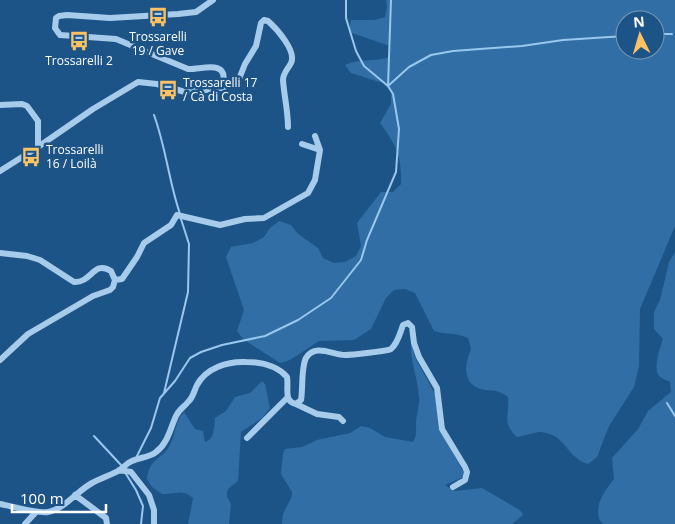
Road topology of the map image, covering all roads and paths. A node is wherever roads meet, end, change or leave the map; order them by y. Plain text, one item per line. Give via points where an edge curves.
1 (213, 0) edge
2 (218, 88) junction
3 (0, 105) edge
4 (288, 126) dead end
5 (315, 136) dead end
6 (302, 144) dead end
7 (38, 147) junction
8 (320, 150) junction
9 (0, 170) edge
10 (0, 253) edge
11 (115, 280) junction
12 (0, 360) edge
13 (287, 398) junction
14 (296, 404) junction
15 (343, 421) dead end
16 (247, 438) dead end
17 (119, 470) junction
18 (453, 488) dead end
19 (75, 495) junction
20 (0, 504) edge
21 (36, 512) junction
22 (25, 524) edge
23 (107, 524) edge
24 (154, 524) edge

1 - 2 street via 196,12 178,14 110,18 63,15 56,18 54,26 63,36 116,39 194,70 214,66 224,76
2 - 4 street via 239,79 256,46 263,21 268,21 292,53 283,82
2 - 7 street via 185,92 138,82
3 - 7 street via 27,106 38,121
5 - 8 street
6 - 8 street
7 - 9 street
8 - 11 street via 315,180 303,196 264,218 227,225 177,215 171,225 144,243 122,279
10 - 11 street via 40,260 74,282 85,280 102,268 113,273
11 - 12 street via 110,290 93,296 28,334
13 - 14 street
13 - 16 street
13 - 17 street via 287,377 270,366 243,362 218,367 198,383 189,401 180,408 166,442 156,453 133,460
14 - 15 street
14 - 18 street via 301,400 305,362 309,356 319,351 345,355 387,351 408,323 412,327 419,357 437,388 442,428 467,472 464,480
17 - 19 street
17 - 24 street via 131,472 149,495
19 - 21 street via 54,510
19 - 23 street via 106,518
20 - 21 street
21 - 22 street

